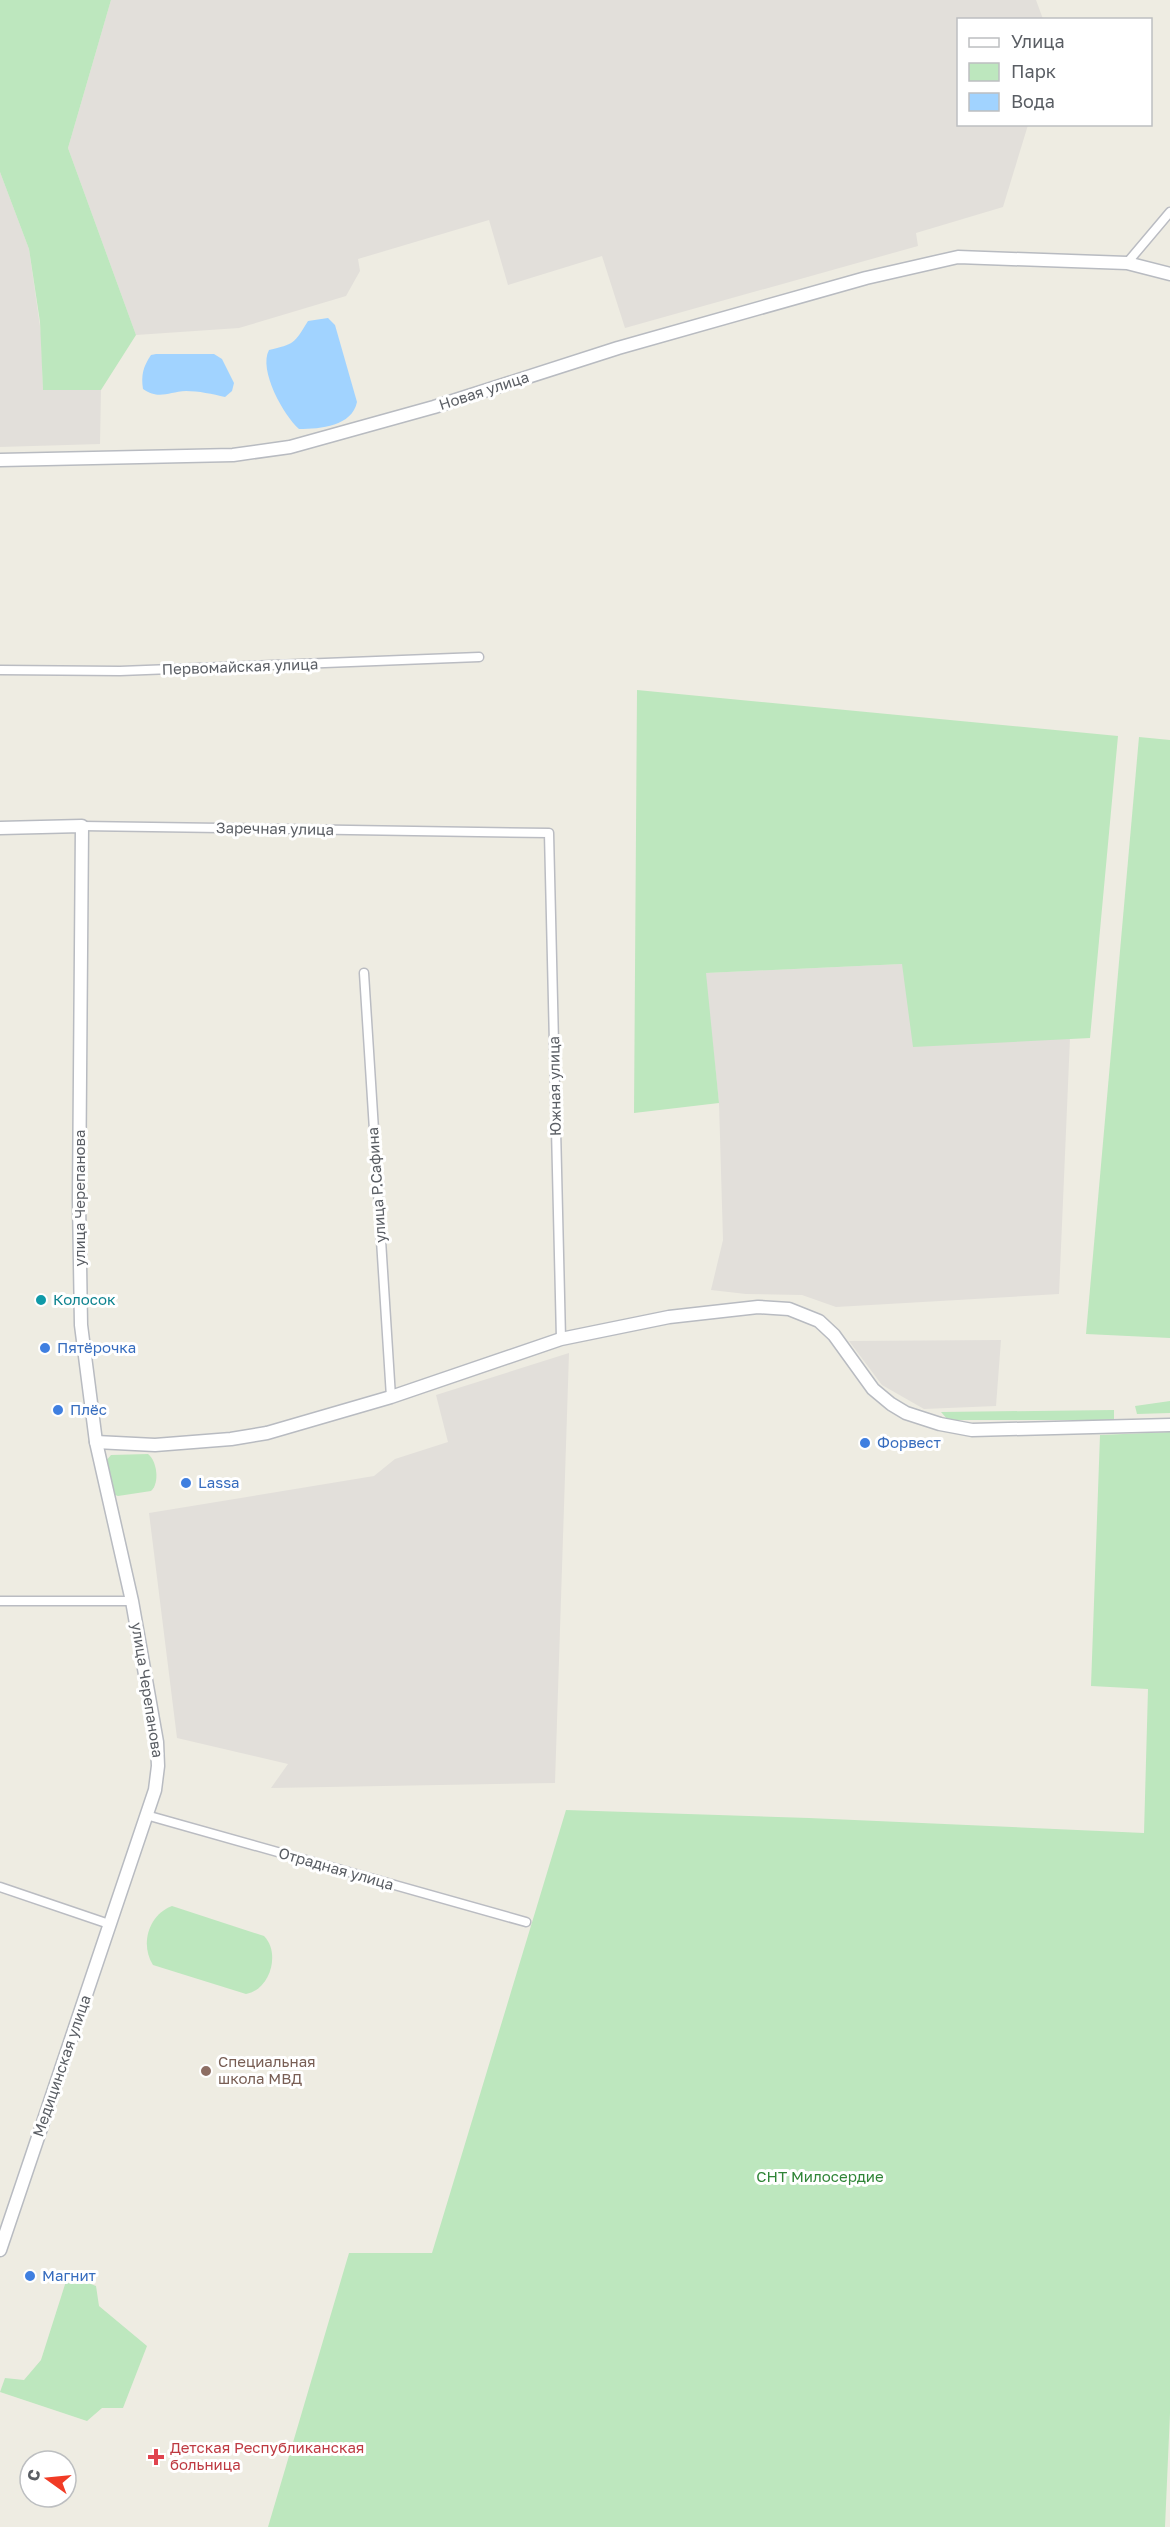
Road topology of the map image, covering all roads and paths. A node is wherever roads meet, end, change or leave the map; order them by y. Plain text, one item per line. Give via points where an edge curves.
1 (1170, 212) edge
2 (1127, 263) junction
3 (1170, 274) edge
4 (0, 460) edge
5 (479, 657) dead end
6 (0, 670) edge
7 (82, 826) junction
8 (0, 828) edge
9 (549, 833) joint
10 (364, 973) dead end
11 (561, 1339) junction
12 (391, 1397) junction
13 (1170, 1425) edge
14 (96, 1442) junction
15 (0, 1601) edge
16 (132, 1601) junction
17 (146, 1815) junction
18 (124, 1882) joint
19 (0, 1887) edge
20 (526, 1922) dead end
21 (109, 1924) junction
22 (0, 2250) edge

1 - 2 street
2 - 3 street, Новая улица
2 - 4 street, Новая улица via 958,257 866,278 618,348 434,407 290,447 233,455
5 - 6 street, Первомайская улица via 120,671
7 - 8 street, Заречная улица
7 - 9 street, Заречная улица
7 - 14 street, улица Черепанова via 81,1325
9 - 11 street, Южная улица
10 - 12 street, улица Р.Сафина
11 - 12 street
11 - 13 street via 669,1317 758,1307 789,1309 819,1321 834,1335 873,1389 891,1404 940,1424 972,1430
12 - 14 street via 287,1428 231,1439 155,1444
14 - 16 street, улица Черепанова
15 - 16 street, улица Черепанова
16 - 17 street, улица Черепанова via 158,1754 156,1784
17 - 18 street, улица Черепанова
17 - 20 street, Отрадная улица
18 - 21 street, Медицинская улица
19 - 21 street
21 - 22 street, Медицинская улица

